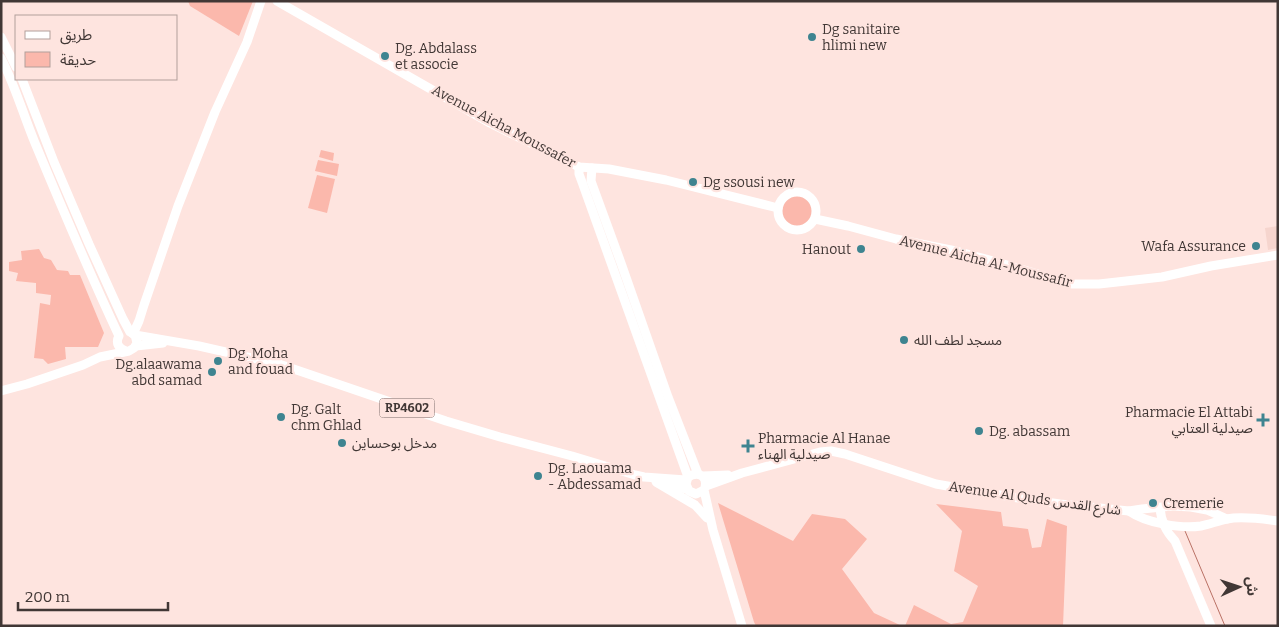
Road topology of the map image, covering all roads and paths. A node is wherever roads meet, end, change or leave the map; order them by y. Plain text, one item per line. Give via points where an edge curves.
1 (261, 1) edge
2 (277, 1) edge
3 (1, 37) edge
4 (1, 58) edge
5 (15, 65) edge
6 (22, 80) edge
7 (580, 167) junction
8 (592, 168) junction
9 (778, 208) junction
10 (815, 219) junction
11 (1278, 255) edge
12 (133, 334) junction
13 (118, 340) junction
14 (171, 342) junction
15 (136, 346) junction
16 (126, 351) junction
17 (100, 358) junction
18 (1, 391) edge
19 (739, 474) junction
20 (700, 475) junction
21 (644, 477) junction
22 (656, 482) junction
23 (687, 482) junction
24 (702, 490) junction
25 (1160, 508) junction
26 (1207, 510) junction
27 (1129, 512) junction
28 (707, 518) junction
29 (1227, 519) junction
30 (1278, 521) edge
31 (1168, 525) junction
32 (1205, 525) junction
33 (713, 530) junction
34 (742, 626) edge
35 (1211, 626) edge

1 - 12 main road via 248,40 178,206
2 - 7 main road, Avenue Aicha Moussafer via 490,123
3 - 5 main road
4 - 13 main road
6 - 12 main road via 100,269
7 - 8 main road, Avenue Aicha Moussafer
7 - 23 main road via 579,174
8 - 9 main road, Avenue Aicha Moussafer via 666,180
8 - 20 main road via 591,181 668,397
9 - 10 main road via 781,222 792,230 806,229
9 - 10 main road via 785,196 800,192 815,204
10 - 11 main road, Avenue Aicha Al-Moussafir via 956,251 1072,284 1162,276
12 - 13 main road, RP4602 via 122,333
12 - 14 main road, RP4602
12 - 15 main road
13 - 16 main road via 119,347
13 - 17 main road, RP4602
14 - 15 main road, RP4602
14 - 21 main road, RP4602 via 279,364 455,424
15 - 16 main road, RP4602
16 - 17 main road, RP4602
17 - 18 main road, RP4602
19 - 20 main road, Avenue Al Quds شارع القدس / RP4602
19 - 24 main road, Avenue Al Quds شارع القدس / RP4602
19 - 27 main road, Avenue Al Quds شارع القدس / RP4602 via 831,451 936,484
20 - 23 main road, RP4602 via 694,474
20 - 24 main road via 705,480
21 - 22 main road, RP4602
21 - 23 main road, RP4602
22 - 23 main road, RP4602
22 - 28 main road via 695,505
23 - 24 main road, RP4602 via 691,492
24 - 28 main road
24 - 33 main road
25 - 26 main road, Avenue Al Quds شارع القدس / RP4602 via 1186,506
25 - 27 main road, Avenue Al Quds شارع القدس / RP4602
25 - 31 main road
26 - 29 main road, Avenue Al Quds شارع القدس / RP4602
26 - 32 main road
27 - 31 main road, Avenue Al Quds شارع القدس / RP4602
28 - 33 main road
29 - 30 main road, Avenue Al Quds شارع القدس / RP4602
29 - 32 main road, Avenue Al Quds شارع القدس / RP4602
31 - 32 main road, Avenue Al Quds شارع القدس / RP4602
31 - 35 main road via 1167,532 1174,541
33 - 34 main road

